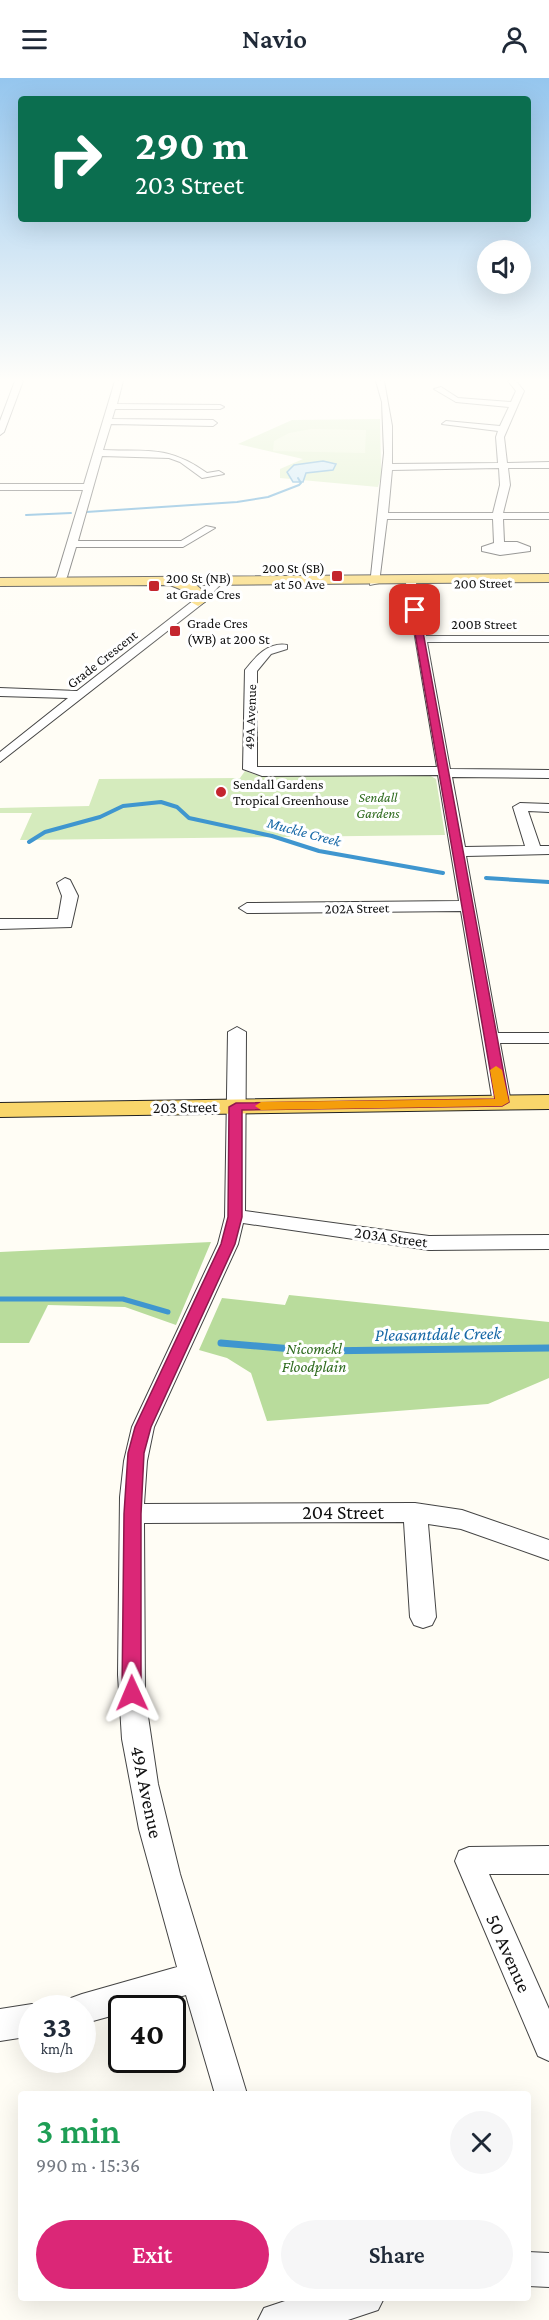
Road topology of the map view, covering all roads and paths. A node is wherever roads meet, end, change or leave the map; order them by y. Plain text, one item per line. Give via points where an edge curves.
1 (385, 486) edge
2 (505, 486) edge
3 (0, 487) edge
4 (90, 487) joint
5 (382, 516) junction
6 (497, 516) junction
7 (549, 516) edge
8 (210, 528) dead end
9 (72, 544) junction
10 (499, 545) dead end
11 (486, 578) junction
12 (549, 580) edge
13 (58, 581) junction
14 (216, 581) junction
15 (374, 581) junction
16 (0, 582) edge
17 (411, 583) junction
18 (176, 584) junction
19 (198, 602) junction
20 (419, 639) junction
21 (549, 639) edge
22 (283, 647) dead end
23 (0, 692) edge
24 (49, 692) junction
25 (81, 694) junction
26 (62, 709) junction
27 (0, 758) edge
28 (443, 772) junction
29 (549, 774) edge
30 (549, 808) edge
31 (534, 850) junction
32 (549, 850) edge
33 (457, 852) junction
34 (65, 883) dead end
35 (467, 906) junction
36 (247, 908) dead end
37 (0, 924) edge
38 (237, 1032) dead end
39 (490, 1038) junction
40 (549, 1038) edge
41 (502, 1102) junction
42 (549, 1102) edge
43 (236, 1107) junction
44 (0, 1110) edge
45 (235, 1217) junction
46 (549, 1242) edge
47 (415, 1512) junction
48 (132, 1514) junction
49 (549, 1550) edge
50 (423, 1617) dead end
51 (549, 1860) edge
52 (197, 1977) junction
53 (96, 2005) edge
54 (18, 2022) edge
55 (0, 2025) edge
56 (549, 2045) edge
57 (230, 2091) edge
58 (531, 2269) edge
59 (549, 2270) edge
60 (346, 2301) edge
61 (287, 2310) edge

1 - 5 street
2 - 6 street
3 - 4 street
4 - 9 street
5 - 6 street
5 - 15 street
6 - 7 street
6 - 10 street
8 - 9 street via 183,544
9 - 13 street
11 - 12 main road, 200 Street
11 - 15 main road, 200 Street
11 - 17 main road
12 - 17 main road, 200 Street
13 - 14 main road, 200 Street
13 - 16 main road, 200 Street
13 - 18 main road, 200 Street
14 - 15 main road, 200 Street
14 - 18 main road, 200 Street
14 - 19 street, Grade Crescent
15 - 17 main road, 200 Street
17 - 20 street
18 - 19 main road via 194,588 199,594
19 - 25 street, Grade Crescent
20 - 21 street, 200B Street
20 - 28 street
22 - 28 street, 49A Avenue via 267,652 251,670 250,769
23 - 24 street
24 - 25 street
24 - 26 street via 59,697
25 - 26 street, Grade Crescent
26 - 27 street, Grade Crescent
28 - 29 street
28 - 33 street
30 - 31 street via 520,807
31 - 32 street
31 - 33 street
33 - 35 street
34 - 37 street via 70,896 65,924
35 - 36 street, 202A Street
35 - 39 street
38 - 43 street, 49A Avenue
39 - 40 street
39 - 41 street
41 - 42 main road, 203 Street
41 - 43 main road, 203 Street
43 - 44 main road, 203 Street
43 - 45 street, 49A Avenue
45 - 46 street, 203A Street via 258,1217 429,1243
45 - 48 street, 49A Avenue via 228,1244 143,1427 134,1467
47 - 48 street, 204 Street
47 - 49 street, 204 Street via 462,1520
47 - 50 street
48 - 52 street, 49A Avenue via 131,1681 136,1739 156,1834
51 - 56 street, 50 Avenue via 469,1861
52 - 53 street
52 - 57 street, 49A Avenue
54 - 55 street
58 - 59 street
60 - 61 street

